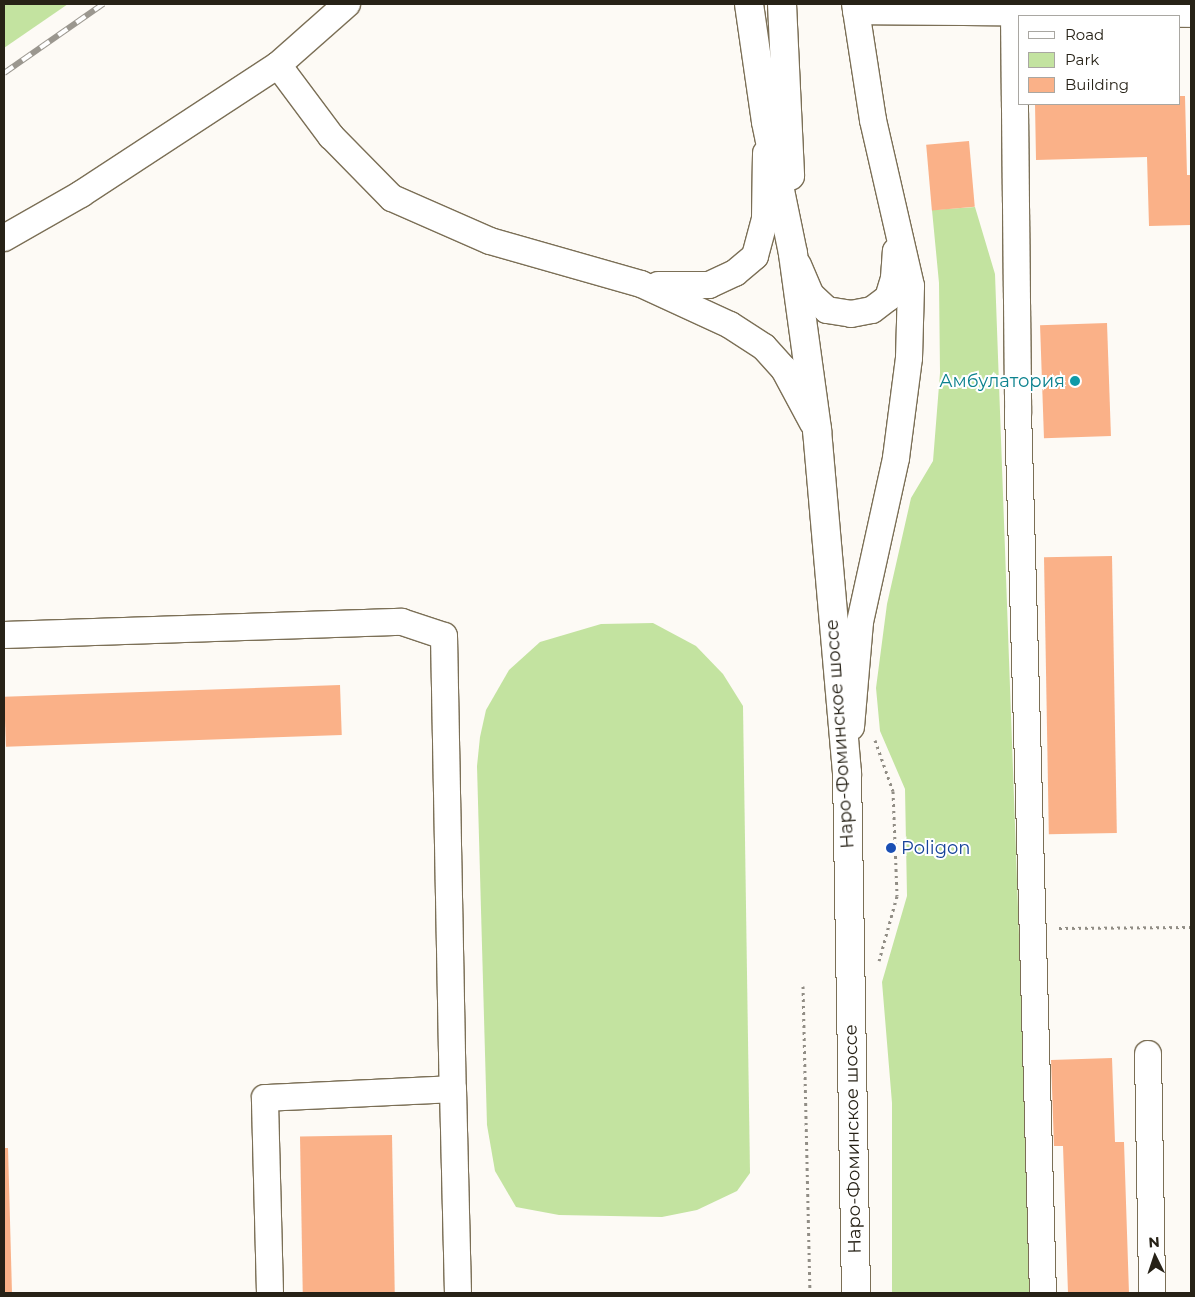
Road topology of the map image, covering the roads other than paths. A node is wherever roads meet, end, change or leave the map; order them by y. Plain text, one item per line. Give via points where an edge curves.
1 (347, 4) edge
2 (747, 4) edge
3 (782, 4) edge
4 (856, 7) edge
5 (1014, 14) junction
6 (1191, 14) edge
7 (278, 66) junction
8 (766, 122) junction
9 (897, 225) junction
10 (4, 238) edge
11 (792, 246) junction
12 (641, 284) junction
13 (817, 430) junction
14 (4, 634) edge
15 (847, 773) junction
16 (1148, 1054) dead end
17 (452, 1089) junction
18 (270, 1293) edge
19 (458, 1293) edge
20 (856, 1293) edge
21 (1043, 1293) edge
22 (1152, 1293) edge

1 - 7 street
2 - 8 main road, Наро-Фоминское шоссе
3 - 11 main road, Наро-Фоминское шоссе
4 - 5 street
4 - 9 street via 873,120
5 - 6 street
5 - 21 street via 1018,401
7 - 10 street via 81,194
7 - 12 street via 331,136 392,198 490,241
8 - 11 main road, Наро-Фоминское шоссе
8 - 12 street via 766,218 754,256 735,274 709,285
9 - 11 street via 894,278 888,298 872,310 851,314 827,310 811,294
9 - 15 street via 911,286 909,358 896,458 860,622
11 - 13 main road, Наро-Фоминское шоссе
12 - 13 street via 730,325 764,347 784,368
13 - 15 main road, Наро-Фоминское шоссе
14 - 17 street via 402,622 444,636
15 - 20 main road, Наро-Фоминское шоссе
16 - 22 street
17 - 18 street via 265,1098
17 - 19 street

